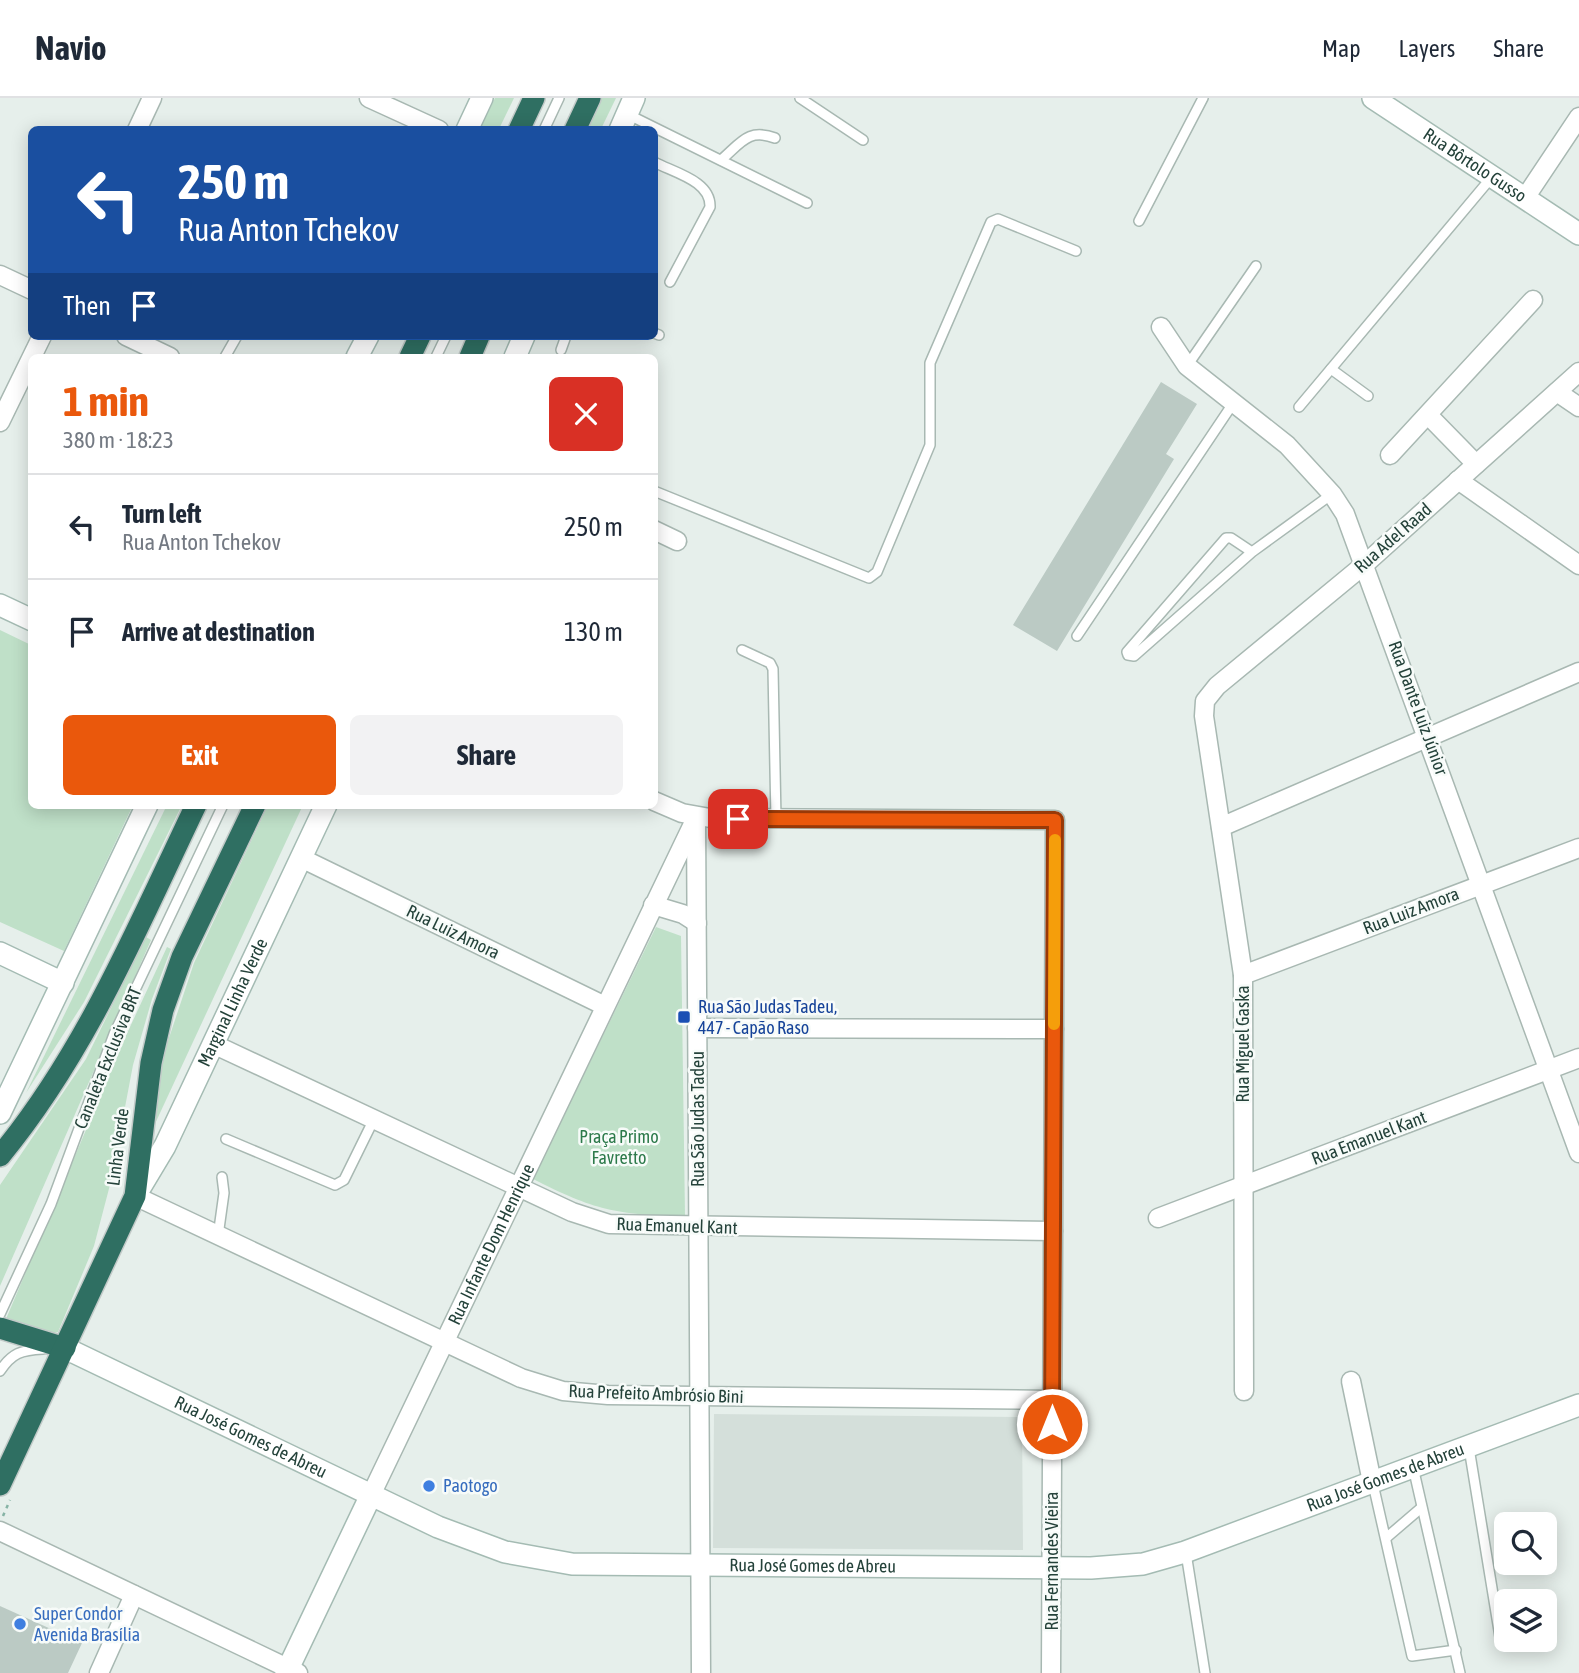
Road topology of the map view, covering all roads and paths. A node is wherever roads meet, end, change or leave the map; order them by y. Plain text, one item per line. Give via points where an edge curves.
1 (152, 98) edge
2 (369, 98) edge
3 (482, 98) edge
4 (534, 98) edge
5 (559, 98) edge
6 (590, 98) edge
7 (800, 98) edge
8 (1203, 98) edge
9 (1373, 98) edge
10 (627, 114) edge
11 (1579, 117) edge
12 (139, 126) edge
13 (430, 126) edge
14 (469, 126) edge
15 (521, 126) edge
16 (546, 126) edge
17 (577, 126) edge
18 (652, 126) edge
19 (658, 129) edge
20 (775, 138) dead end
21 (863, 139) dead end
22 (721, 160) junction
23 (658, 164) edge
24 (1493, 177) junction
25 (1525, 198) junction
26 (807, 203) dead end
27 (1139, 221) dead end
28 (1579, 234) edge
29 (1076, 251) dead end
30 (1256, 266) dead end
31 (0, 275) edge
32 (670, 282) dead end
33 (28, 288) edge
34 (1533, 300) dead end
35 (1161, 327) dead end
36 (135, 340) edge
37 (565, 340) edge
38 (561, 350) dead end
39 (164, 354) edge
40 (28, 365) edge
41 (1187, 366) junction
42 (1331, 369) junction
43 (1579, 372) edge
44 (1557, 392) junction
45 (1368, 396) dead end
46 (1234, 400) junction
47 (1299, 407) dead end
48 (1579, 407) edge
49 (1429, 416) junction
50 (0, 422) edge
51 (1390, 456) dead end
52 (1476, 464) junction
53 (1458, 480) junction
54 (658, 493) edge
55 (1332, 494) junction
56 (658, 532) edge
57 (677, 541) dead end
58 (1252, 552) junction
59 (1365, 564) junction
60 (1579, 565) edge
61 (0, 605) edge
62 (28, 618) edge
63 (1077, 636) dead end
64 (742, 650) dead end
65 (1579, 672) edge
66 (1205, 701) joint
67 (1429, 738) junction
68 (658, 803) edge
69 (145, 809) edge
70 (194, 809) edge
71 (221, 809) edge
72 (253, 809) edge
73 (324, 809) edge
74 (696, 817) junction
75 (776, 819) junction
76 (1221, 827) junction
77 (1579, 848) edge
78 (301, 858) junction
79 (1482, 885) junction
80 (653, 905) junction
81 (697, 923) junction
82 (0, 953) edge
83 (1243, 975) junction
84 (63, 983) junction
85 (605, 1006) junction
86 (697, 1028) junction
87 (1054, 1029) junction
88 (213, 1044) junction
89 (1579, 1058) edge
90 (1549, 1070) junction
91 (0, 1113) edge
92 (374, 1119) junction
93 (226, 1139) dead end
94 (1579, 1153) edge
95 (0, 1156) edge
96 (222, 1177) dead end
97 (1244, 1185) junction
98 (518, 1187) junction
99 (135, 1196) junction
100 (1158, 1217) dead end
101 (698, 1227) junction
102 (1053, 1231) junction
103 (218, 1236) junction
104 (0, 1314) edge
105 (0, 1328) edge
106 (444, 1342) junction
107 (65, 1348) junction
108 (0, 1371) edge
109 (1351, 1381) dead end
110 (1244, 1391) dead end
111 (699, 1396) junction
112 (1052, 1400) junction
113 (1579, 1405) edge
114 (1469, 1446) junction
115 (1413, 1467) junction
116 (1372, 1482) junction
117 (0, 1485) edge
118 (371, 1495) junction
119 (1421, 1508) junction
120 (0, 1531) edge
121 (1386, 1538) junction
122 (1185, 1552) junction
123 (700, 1566) junction
124 (1052, 1568) junction
125 (134, 1595) junction
126 (1494, 1600) edge
127 (1456, 1650) junction
128 (291, 1671) edge
129 (99, 1673) edge
130 (701, 1673) edge
131 (1051, 1673) edge
132 (1205, 1673) edge
133 (1460, 1673) edge

1 - 12 street
2 - 13 street
3 - 14 main road
4 - 15 highway
5 - 16 lane
6 - 17 highway
7 - 21 lane
8 - 27 lane
9 - 24 main road, Rua Bôrtolo Gusso
10 - 18 lane
11 - 25 street
19 - 22 lane
20 - 22 lane via 760,132 751,135
22 - 26 lane
23 - 32 lane via 704,187 710,197 710,207
24 - 25 main road, Rua Bôrtolo Gusso
24 - 42 lane
25 - 28 main road, Rua Bôrtolo Gusso
29 - 54 lane via 998,219 991,222 930,363 930,445 877,572 869,578
30 - 41 lane
31 - 33 street
34 - 49 street
35 - 41 street, Rua Dante Luiz Júnior
36 - 39 street
37 - 38 lane
40 - 50 street
41 - 46 street, Rua Dante Luiz Júnior
42 - 45 lane
42 - 47 lane
43 - 44 street, Rua Adel Raad
44 - 48 street
44 - 52 street, Rua Adel Raad
46 - 55 street, Rua Dante Luiz Júnior via 1287,445
46 - 63 lane
49 - 51 street
49 - 52 street
52 - 53 street, Rua Adel Raad
53 - 59 street, Rua Adel Raad
53 - 60 street
55 - 58 lane
55 - 59 street, Rua Dante Luiz Júnior
56 - 57 street
58 - 58 lane via 1134,656 1128,656 1226,538
59 - 66 street, Rua Adel Raad via 1217,686
59 - 67 street, Rua Dante Luiz Júnior
61 - 62 main road
64 - 75 lane via 770,663 773,669
65 - 67 street
66 - 76 street, Rua Miguel Gaska
67 - 76 street
67 - 79 street, Rua Dante Luiz Júnior
68 - 74 street
69 - 84 main road
70 - 95 highway via 101,1002 44,1099
71 - 104 lane, Canaleta Exclusiva BRT via 114,1034 42,1227
72 - 99 highway, Linha Verde via 182,957 163,1010
73 - 78 main road, Marginal Linha Verde
74 - 75 street
74 - 80 street, Rua Infante Dom Henrique
74 - 81 street, Rua São Judas Tadeu
75 - 87 street, Rua Fernandes Vieira via 1055,820
76 - 83 street, Rua Miguel Gaska
77 - 79 street, Rua Luiz Amora
78 - 85 street, Rua Luiz Amora
78 - 88 main road, Marginal Linha Verde
79 - 83 street, Rua Luiz Amora
79 - 90 street, Rua Dante Luiz Júnior
80 - 81 street
80 - 85 street, Rua Infante Dom Henrique
81 - 86 street, Rua São Judas Tadeu
82 - 84 main road
83 - 97 street, Rua Miguel Gaska
84 - 91 main road
85 - 98 street, Rua Infante Dom Henrique
86 - 87 street
86 - 101 street, Rua São Judas Tadeu
87 - 102 street, Rua Fernandes Vieira
88 - 92 street, Rua Emanuel Kant
88 - 99 main road, Marginal Linha Verde via 158,1161
89 - 90 street, Rua Emanuel Kant
90 - 94 street, Rua Dante Luiz Júnior
90 - 97 street, Rua Emanuel Kant
92 - 93 lane via 344,1180 335,1185
92 - 98 street, Rua Emanuel Kant
96 - 103 lane
97 - 100 street, Rua Emanuel Kant
97 - 110 street, Rua Miguel Gaska
98 - 101 street, Rua Emanuel Kant via 609,1224
98 - 106 street, Rua Infante Dom Henrique
99 - 103 street, Rua Prefeito Ambrósio Bini
99 - 107 highway, Linha Verde
101 - 102 street, Rua Emanuel Kant
101 - 111 street, Rua São Judas Tadeu
102 - 112 street, Rua Fernandes Vieira
103 - 106 street, Rua Prefeito Ambrósio Bini
105 - 107 highway
106 - 111 street, Rua Prefeito Ambrósio Bini via 521,1378 563,1391
106 - 118 street, Rua Infante Dom Henrique
107 - 108 lane via 22,1349
107 - 117 highway, Linha Verde
107 - 118 main road, Rua José Gomes de Abreu
109 - 116 street
111 - 112 street, Rua Prefeito Ambrósio Bini
111 - 123 street, Rua São Judas Tadeu
112 - 124 street, Rua Fernandes Vieira
113 - 114 main road, Rua José Gomes de Abreu
114 - 115 main road, Rua José Gomes de Abreu
114 - 126 lane
115 - 116 main road, Rua José Gomes de Abreu
115 - 119 lane
116 - 121 lane
116 - 122 main road, Rua José Gomes de Abreu
118 - 123 main road, Rua José Gomes de Abreu via 470,1541 529,1557 572,1564
118 - 128 main road, Rua Infante Dom Henrique
119 - 121 lane
119 - 127 lane
120 - 125 street
121 - 127 lane via 1412,1656
122 - 124 main road, Rua José Gomes de Abreu via 1143,1564
122 - 132 lane
123 - 124 main road, Rua José Gomes de Abreu
123 - 130 street, Rua São Judas Tadeu
124 - 131 street, Rua Fernandes Vieira
125 - 128 street
125 - 129 street
127 - 133 lane

